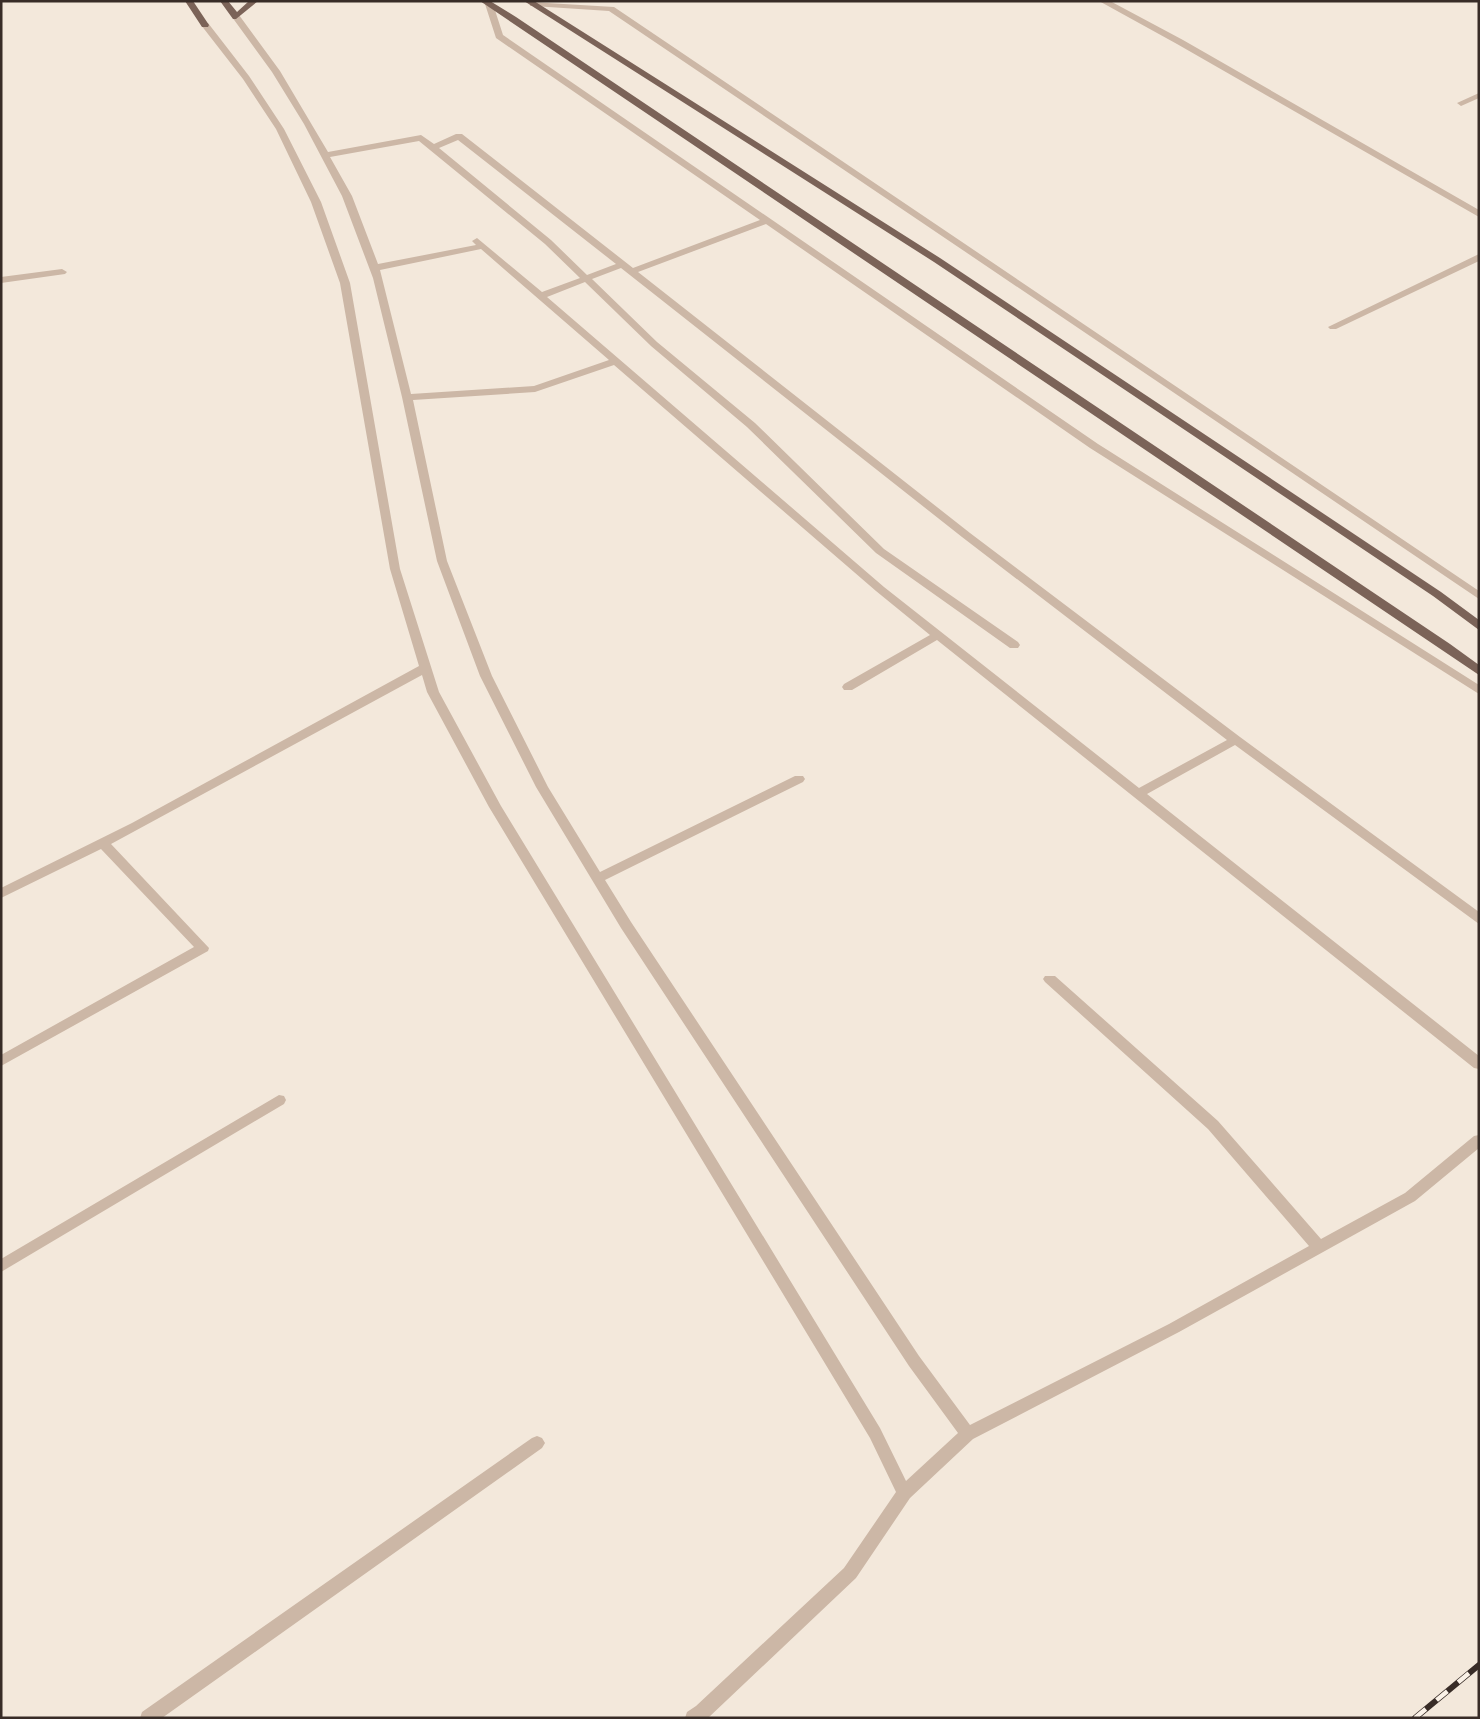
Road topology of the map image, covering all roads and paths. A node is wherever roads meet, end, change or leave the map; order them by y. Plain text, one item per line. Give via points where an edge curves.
1 (189, 1) edge
2 (224, 1) edge
3 (254, 1) edge
4 (604, 1) edge
5 (1103, 1) edge
6 (487, 3) edge
7 (530, 3) edge
8 (611, 10) junction
9 (236, 17) junction
10 (206, 25) joint
11 (1479, 96) edge
12 (1461, 103) dead end
13 (432, 148) junction
14 (325, 155) junction
15 (1479, 214) edge
16 (767, 221) junction
17 (1479, 257) edge
18 (373, 268) junction
19 (627, 269) junction
20 (62, 272) dead end
21 (586, 279) junction
22 (1, 280) edge
23 (540, 296) junction
24 (1333, 327) dead end
25 (615, 361) junction
26 (407, 397) junction
27 (1479, 596) edge
28 (1479, 626) edge
29 (938, 635) junction
30 (1014, 645) dead end
31 (425, 668) junction
32 (1479, 671) edge
33 (848, 687) dead end
34 (1479, 690) edge
35 (1236, 740) junction
36 (799, 779) dead end
37 (1137, 794) junction
38 (103, 843) junction
39 (598, 878) junction
40 (1, 894) edge
41 (1479, 919) edge
42 (1050, 979) dead end
43 (1, 1061) edge
44 (1479, 1064) edge
45 (279, 1100) dead end
46 (1479, 1140) edge
47 (1319, 1247) junction
48 (1, 1266) edge
49 (968, 1434) junction
50 (537, 1443) dead end
51 (904, 1493) junction
52 (148, 1718) edge
53 (693, 1718) edge

1 - 10 main road
2 - 9 main road
3 - 9 main road
4 - 8 street
5 - 15 street
6 - 16 street via 499,36
6 - 32 main road
7 - 8 street
7 - 28 main road via 937,260 1429,589
8 - 27 street
9 - 14 street via 276,71
10 - 31 street via 280,129 316,202 344,283 396,568
11 - 12 street
13 - 14 street via 421,138
13 - 19 street via 459,136
13 - 21 street via 548,242
14 - 18 street via 347,196
16 - 19 street
16 - 34 street via 1094,446
17 - 24 street
18 - 23 street via 480,244
18 - 26 street
19 - 21 street
19 - 35 street via 966,535
20 - 22 street
21 - 23 street
21 - 30 street via 654,344 751,425 880,551
23 - 25 street
25 - 26 street via 535,389
25 - 29 street
26 - 39 street via 442,561 486,676 542,787
29 - 33 street
29 - 37 street
31 - 38 street
31 - 51 street via 432,692 495,807 870,1424
35 - 37 street
35 - 41 street
36 - 39 street
37 - 44 street
38 - 40 street
38 - 43 street via 203,948
39 - 49 street via 909,1353
42 - 47 street via 1213,1125
45 - 48 street
46 - 47 street via 1410,1197
47 - 49 street via 1174,1328
49 - 51 street
50 - 52 street
51 - 53 street via 850,1573

